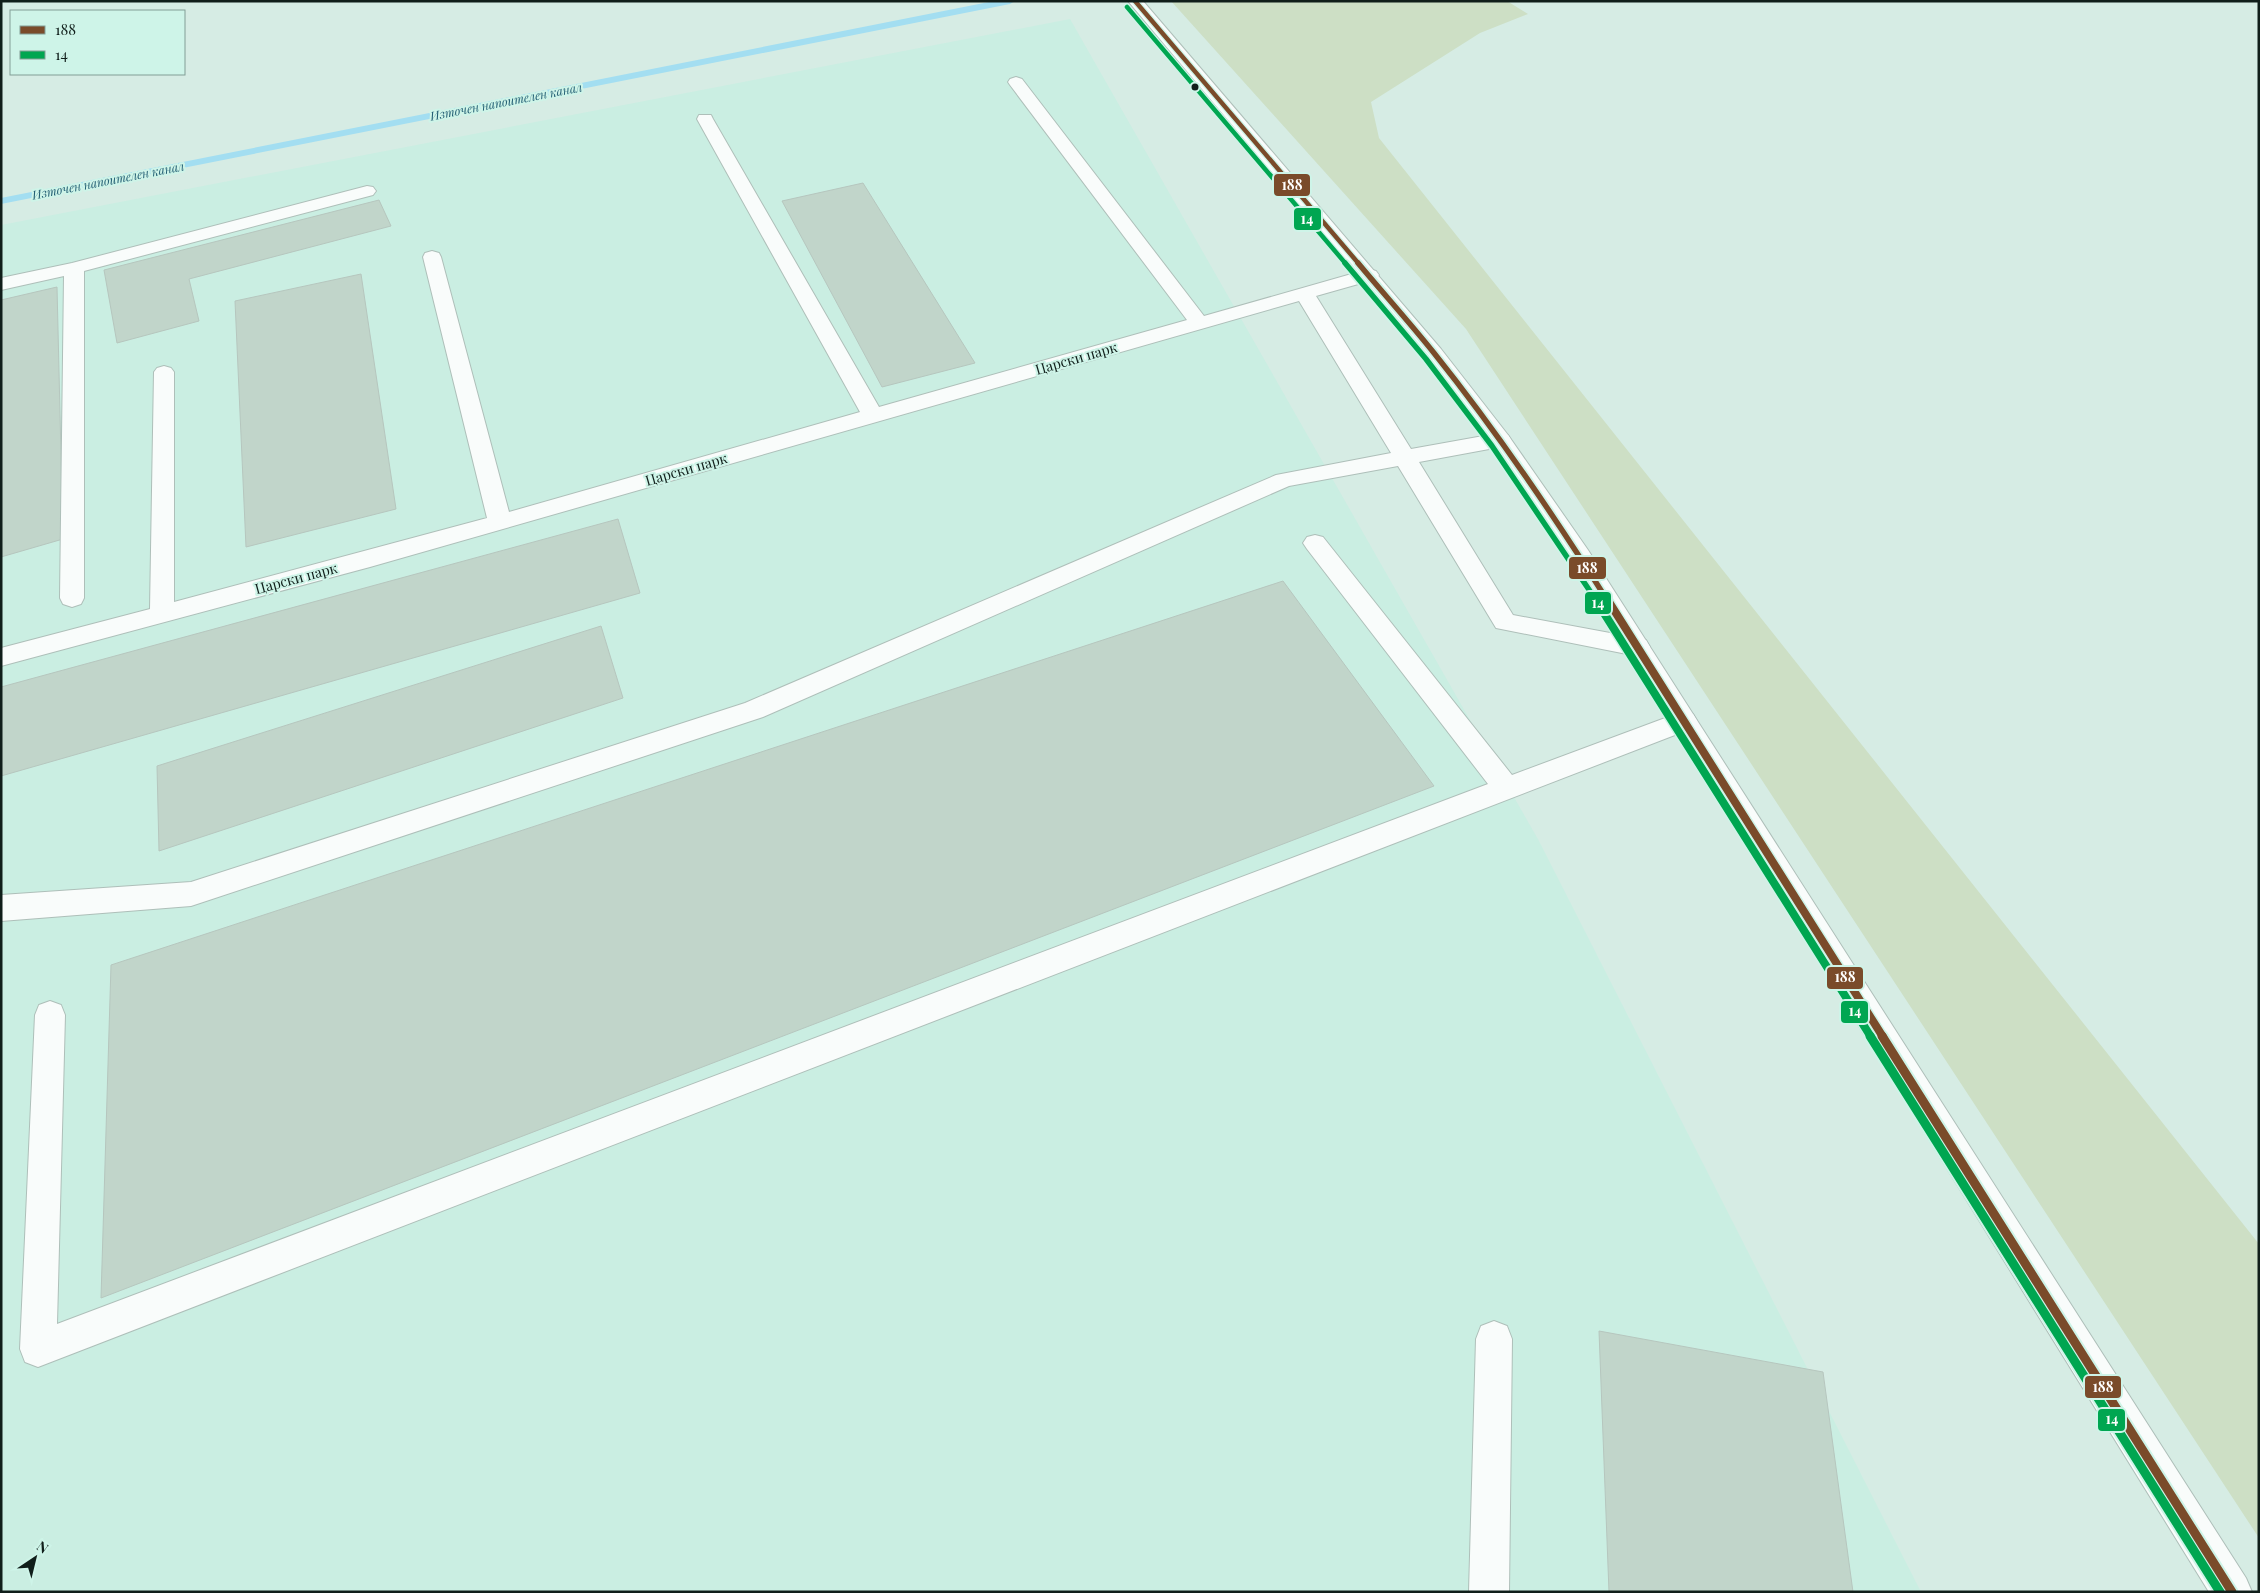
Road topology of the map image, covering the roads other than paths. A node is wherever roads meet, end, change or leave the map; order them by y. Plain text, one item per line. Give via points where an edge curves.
1 (1135, 1) edge
2 (1016, 82) dead end
3 (705, 119) dead end
4 (367, 191) dead end
5 (432, 257) dead end
6 (74, 268) junction
7 (1369, 275) junction
8 (1, 284) edge
9 (1304, 293) junction
10 (1199, 323) junction
11 (164, 372) dead end
12 (873, 416) junction
13 (1500, 440) junction
14 (1404, 458) junction
15 (500, 522) junction
16 (1315, 543) dead end
17 (72, 598) dead end
18 (162, 613) junction
19 (1637, 647) junction
20 (1, 657) edge
21 (1684, 721) junction
22 (1506, 788) junction
23 (1, 908) edge
24 (50, 1015) dead end
25 (1494, 1338) dead end
26 (1489, 1592) edge
27 (2232, 1592) edge

1 - 7 street
2 - 10 street
3 - 12 street
4 - 6 street
5 - 15 street
6 - 8 street
6 - 17 street
7 - 9 street, Царски парк
7 - 13 street
9 - 10 street, Царски парк
9 - 14 street
10 - 12 street, Царски парк
11 - 18 street
12 - 15 street, Царски парк
13 - 14 street
13 - 19 street via 1580,556
14 - 19 street via 1505,622
14 - 23 street via 1284,480 754,710 191,894
15 - 18 street, Царски парк
16 - 22 street
18 - 20 street, Царски парк
19 - 21 street
21 - 22 street
21 - 27 street
22 - 24 street via 38,1349
25 - 26 street

